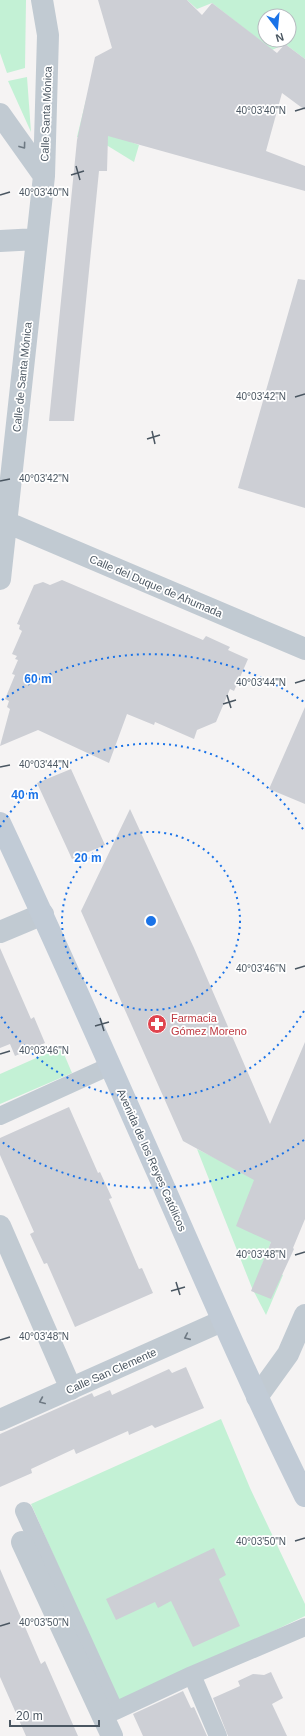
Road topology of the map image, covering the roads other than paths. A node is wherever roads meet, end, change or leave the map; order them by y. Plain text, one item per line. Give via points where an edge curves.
1 (42, 0) edge
2 (59, 0) edge
3 (48, 35) junction
4 (0, 114) edge
5 (44, 176) junction
6 (38, 239) junction
7 (0, 241) edge
8 (6, 522) junction
9 (0, 579) edge
10 (305, 649) edge
11 (0, 822) edge
12 (43, 914) junction
13 (0, 932) edge
14 (110, 1066) junction
15 (0, 1116) edge
16 (0, 1226) edge
17 (305, 1315) edge
18 (222, 1322) junction
19 (71, 1389) junction
20 (257, 1396) junction
21 (0, 1420) edge
22 (305, 1496) edge
23 (24, 1511) dead end
24 (22, 1542) dead end
25 (305, 1627) edge
26 (192, 1675) junction
27 (112, 1736) edge
28 (218, 1736) edge

1 - 3 street, Calle Santa Mónica
2 - 3 street
3 - 5 street, Calle Santa Mónica
4 -> 5 street, Calle Santa Mónica
5 - 6 street, Calle de Santa Mónica
6 - 7 street
6 - 8 street, Calle de Santa Mónica
8 - 9 street, Calle de Santa Mónica
8 - 10 street, Calle del Duque de Ahumada
11 - 12 main road, Avenida de los Reyes Católicos
12 - 13 street
12 - 14 main road, Avenida de los Reyes Católicos
14 - 15 street
14 - 18 main road, Avenida de los Reyes Católicos
16 - 19 street
17 - 20 street via 288,1354
18 -> 19 street, Calle San Clemente
18 - 20 main road, Avenida de los Reyes Católicos
19 -> 21 street, Calle San Clemente
20 - 22 main road, Avenida de los Reyes Católicos
23 - 26 street via 115,1711
24 - 27 street
25 - 26 street
26 - 28 street

